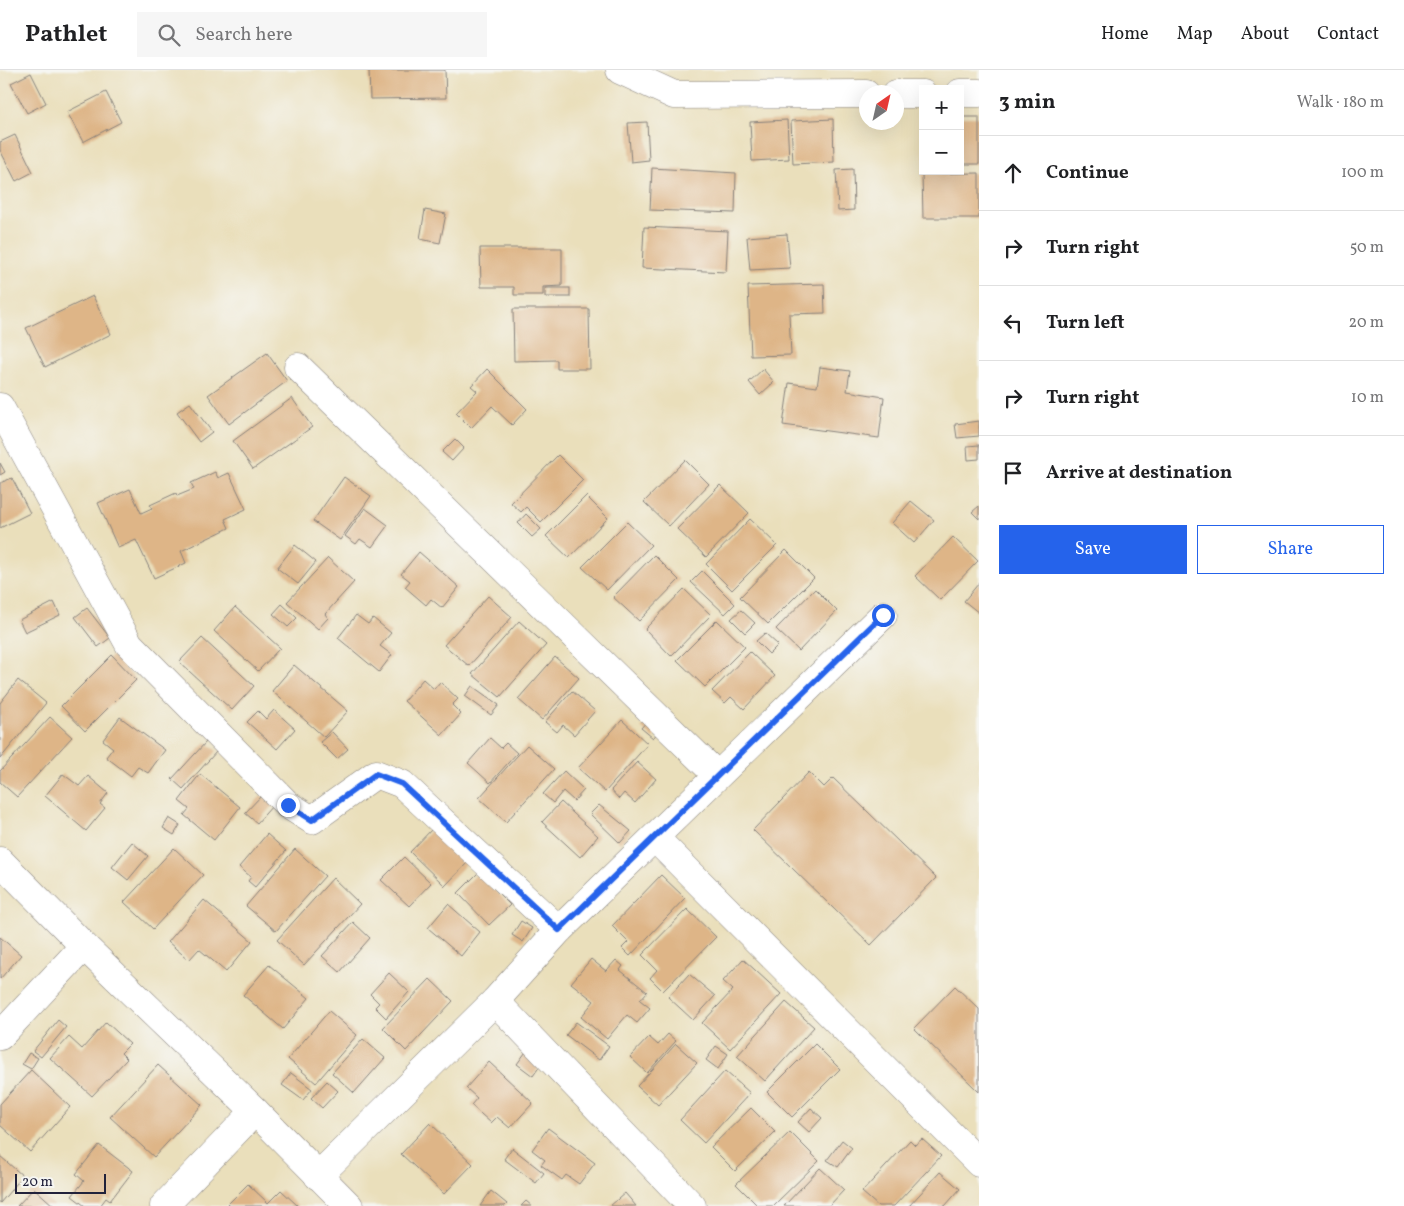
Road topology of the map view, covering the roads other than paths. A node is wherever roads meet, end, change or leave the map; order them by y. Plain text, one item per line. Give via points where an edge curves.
1 (620, 70) edge
2 (964, 93) edge
3 (979, 93) edge
4 (859, 94) edge
5 (904, 94) edge
6 (919, 94) edge
7 (298, 367) dead end
8 (0, 407) edge
9 (883, 615) dead end
10 (718, 775) junction
11 (655, 838) junction
12 (0, 861) edge
13 (559, 930) junction
14 (84, 946) junction
15 (495, 1001) junction
16 (0, 1036) edge
17 (255, 1111) junction
18 (979, 1164) edge
19 (318, 1176) junction
20 (164, 1206) edge
21 (349, 1206) edge
22 (692, 1206) edge

1 - 4 street via 674,95
2 - 3 street
5 - 6 street
7 - 10 street
8 - 13 street via 128,644 288,805 312,820 376,774 402,784
9 - 10 street
10 - 11 street
11 - 13 street
11 - 18 street
12 - 14 street
13 - 15 street
14 - 16 street
14 - 17 street
15 - 19 street
15 - 22 street
17 - 19 street
17 - 20 street
19 - 21 street

